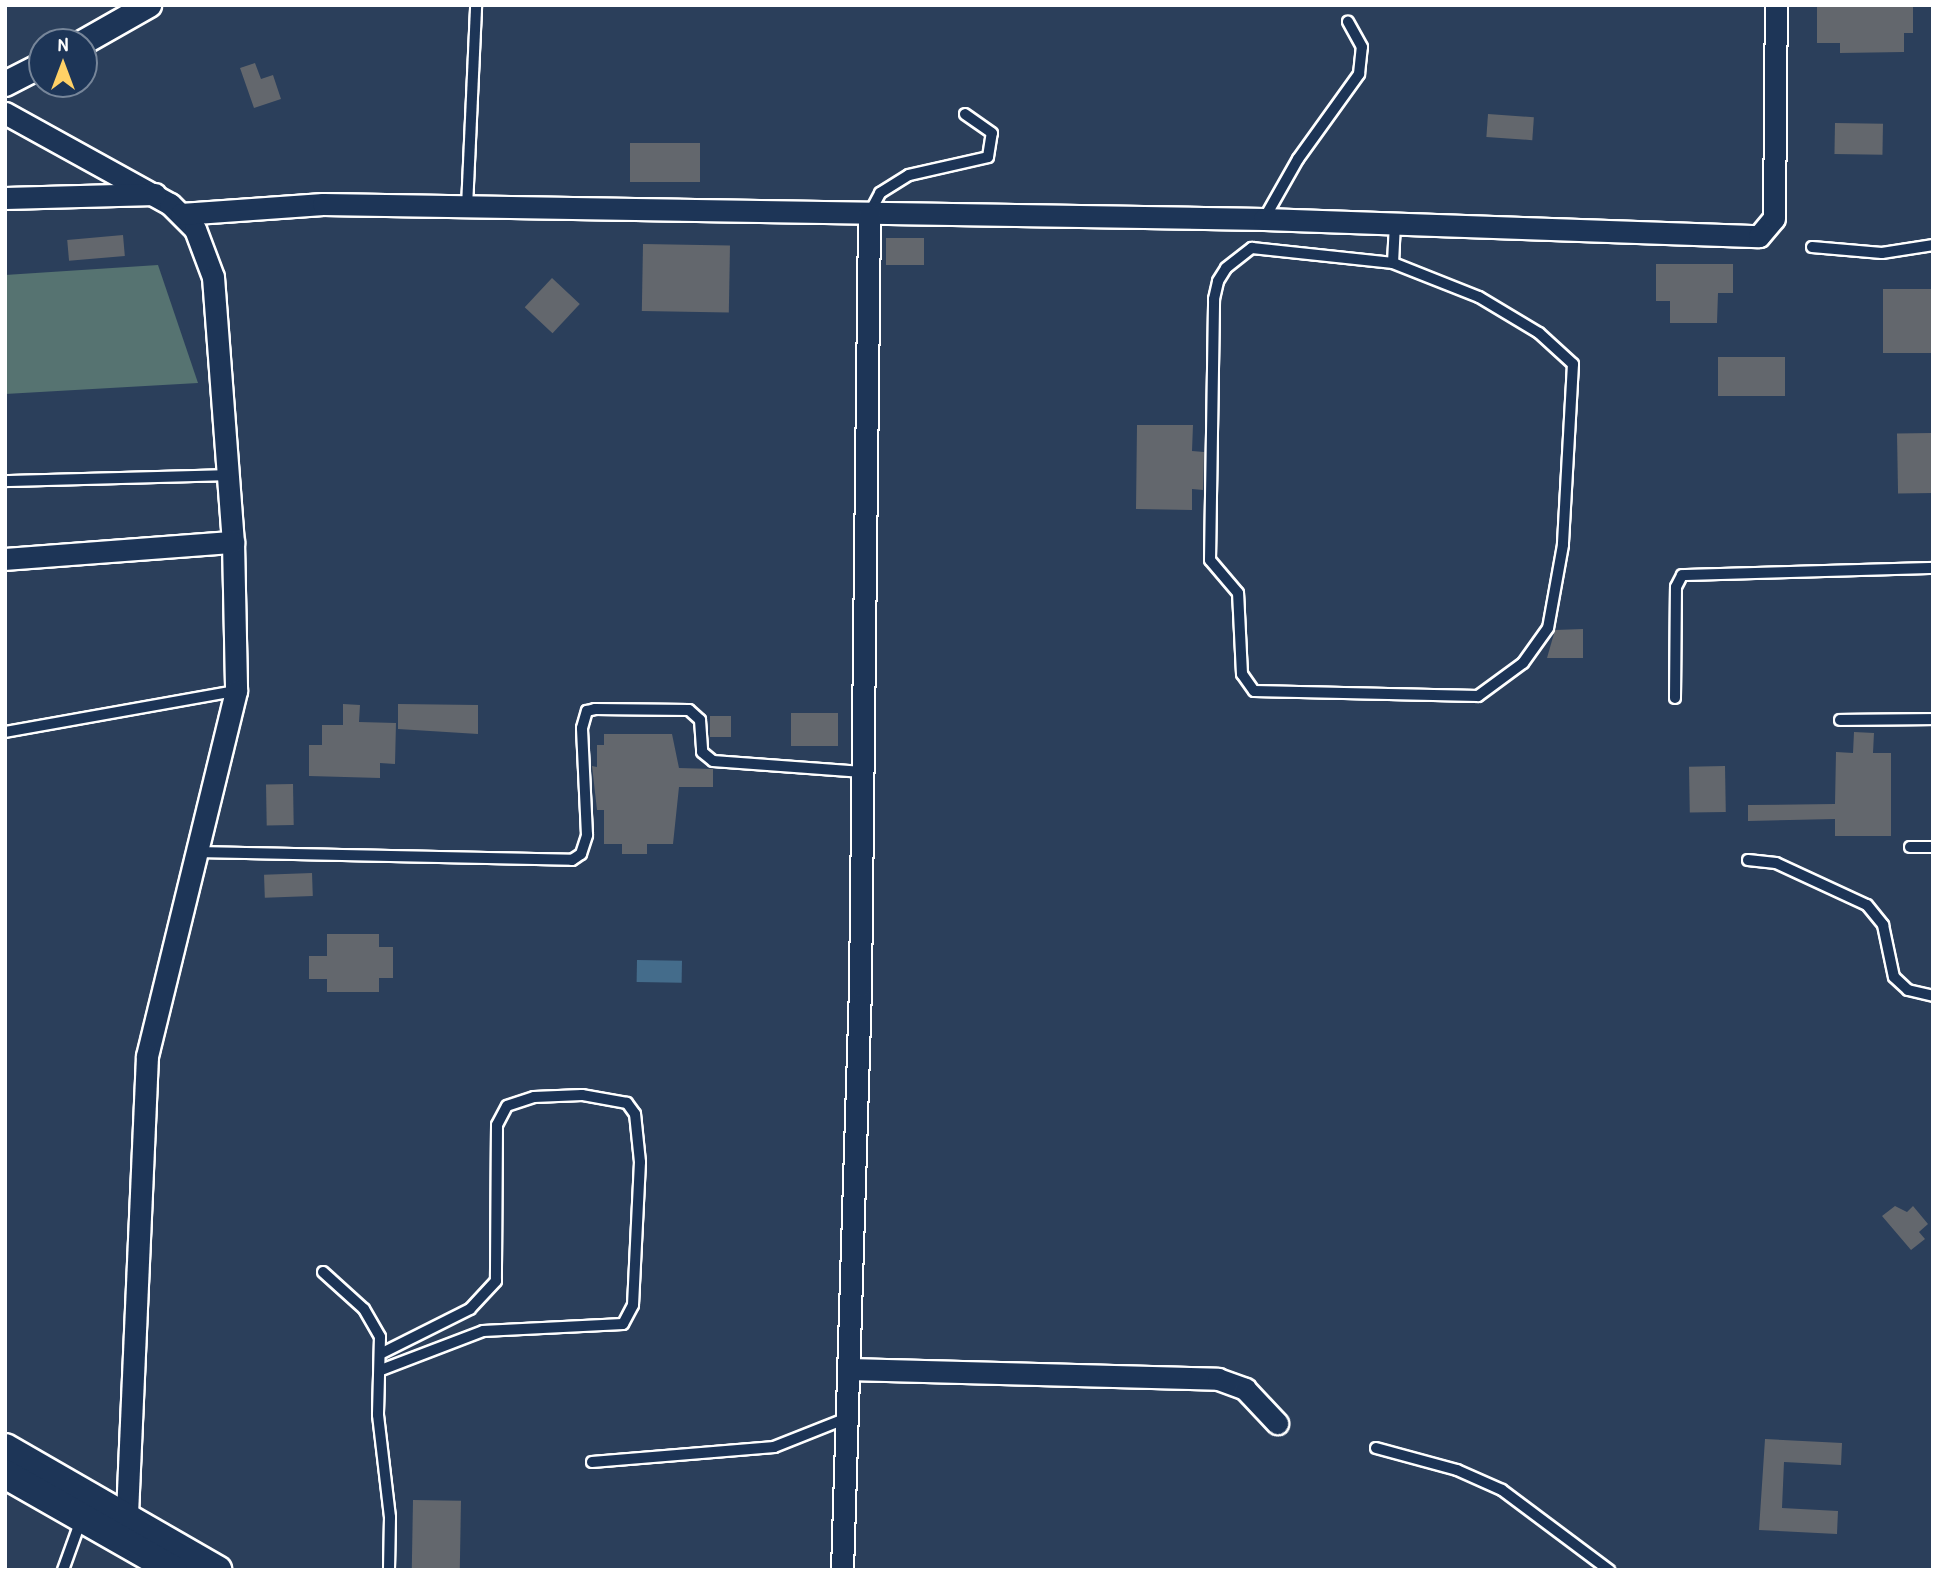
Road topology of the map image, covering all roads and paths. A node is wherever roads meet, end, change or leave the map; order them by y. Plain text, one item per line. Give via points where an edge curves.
1 (149, 5) edge
2 (477, 5) edge
3 (1776, 5) edge
4 (1348, 22) dead end
5 (98, 34) edge
6 (28, 72) edge
7 (5, 84) edge
8 (5, 113) edge
9 (965, 114) dead end
10 (157, 194) junction
11 (5, 198) edge
12 (467, 206) junction
13 (180, 214) junction
14 (869, 214) junction
15 (1264, 219) junction
16 (1395, 223) junction
17 (1933, 244) edge
18 (1812, 247) dead end
19 (1393, 263) junction
20 (227, 475) junction
21 (5, 481) edge
22 (233, 542) junction
23 (5, 559) edge
24 (1933, 568) edge
25 (236, 691) junction
26 (1675, 698) dead end
27 (1933, 719) edge
28 (1840, 720) dead end
29 (5, 732) edge
30 (863, 772) junction
31 (1910, 847) dead end
32 (1933, 847) edge
33 (197, 852) junction
34 (1748, 860) dead end
35 (1933, 996) edge
36 (323, 1272) dead end
37 (382, 1353) junction
38 (849, 1369) junction
39 (381, 1370) junction
40 (847, 1418) junction
41 (1277, 1423) dead end
42 (5, 1448) edge
43 (1376, 1448) dead end
44 (592, 1462) dead end
45 (5, 1474) edge
46 (81, 1519) junction
47 (126, 1531) junction
48 (64, 1570) edge
49 (173, 1570) edge
50 (217, 1570) edge
51 (389, 1570) edge
52 (842, 1570) edge
53 (1609, 1570) edge

1 - 5 street
2 - 12 lane
3 - 16 street via 1774,218 1767,233 1742,238
4 - 15 lane via 1362,47 1359,74 1298,159
6 - 7 street
8 - 10 street
9 - 14 lane via 992,133 988,157 909,175 880,193
10 - 11 street
10 - 13 street
12 - 13 street via 270,204
12 - 14 street
13 - 20 street via 195,229 213,277
14 - 15 street
14 - 30 street
15 - 16 street
16 - 19 lane
17 - 18 lane via 1882,253
19 - 19 lane via 1479,297 1539,333 1573,364 1563,545 1548,628 1523,663 1478,696 1254,691 1242,674 1238,593 1210,560 1218,281 1233,261 1252,248
20 - 21 lane
20 - 22 street
22 - 23 street
22 - 25 street
24 - 26 lane via 1682,575 1676,587
25 - 29 lane
25 - 33 street
27 - 28 lane
30 - 33 lane via 713,761 702,752 700,720 689,710 595,709 587,710 582,728 587,835 581,854 572,860
30 - 38 street
31 - 32 lane
33 - 47 street via 160,984 147,1056
34 - 35 lane via 1797,871 1867,905 1883,925 1894,977 1909,990
36 - 37 lane via 374,1321
37 - 39 lane
37 - 39 lane via 470,1309 496,1281 497,1125 507,1106 534,1097 582,1095 627,1103 635,1114 640,1162 633,1305 623,1324 483,1331
38 - 40 street
38 - 41 street via 1218,1378 1245,1389
39 - 51 lane via 378,1415 390,1517
40 - 44 lane via 774,1447
40 - 52 street
42 - 47 main road
43 - 53 lane via 1457,1470 1502,1490
45 - 46 main road
46 - 47 main road
46 - 48 lane
47 - 49 main road
47 - 50 main road

